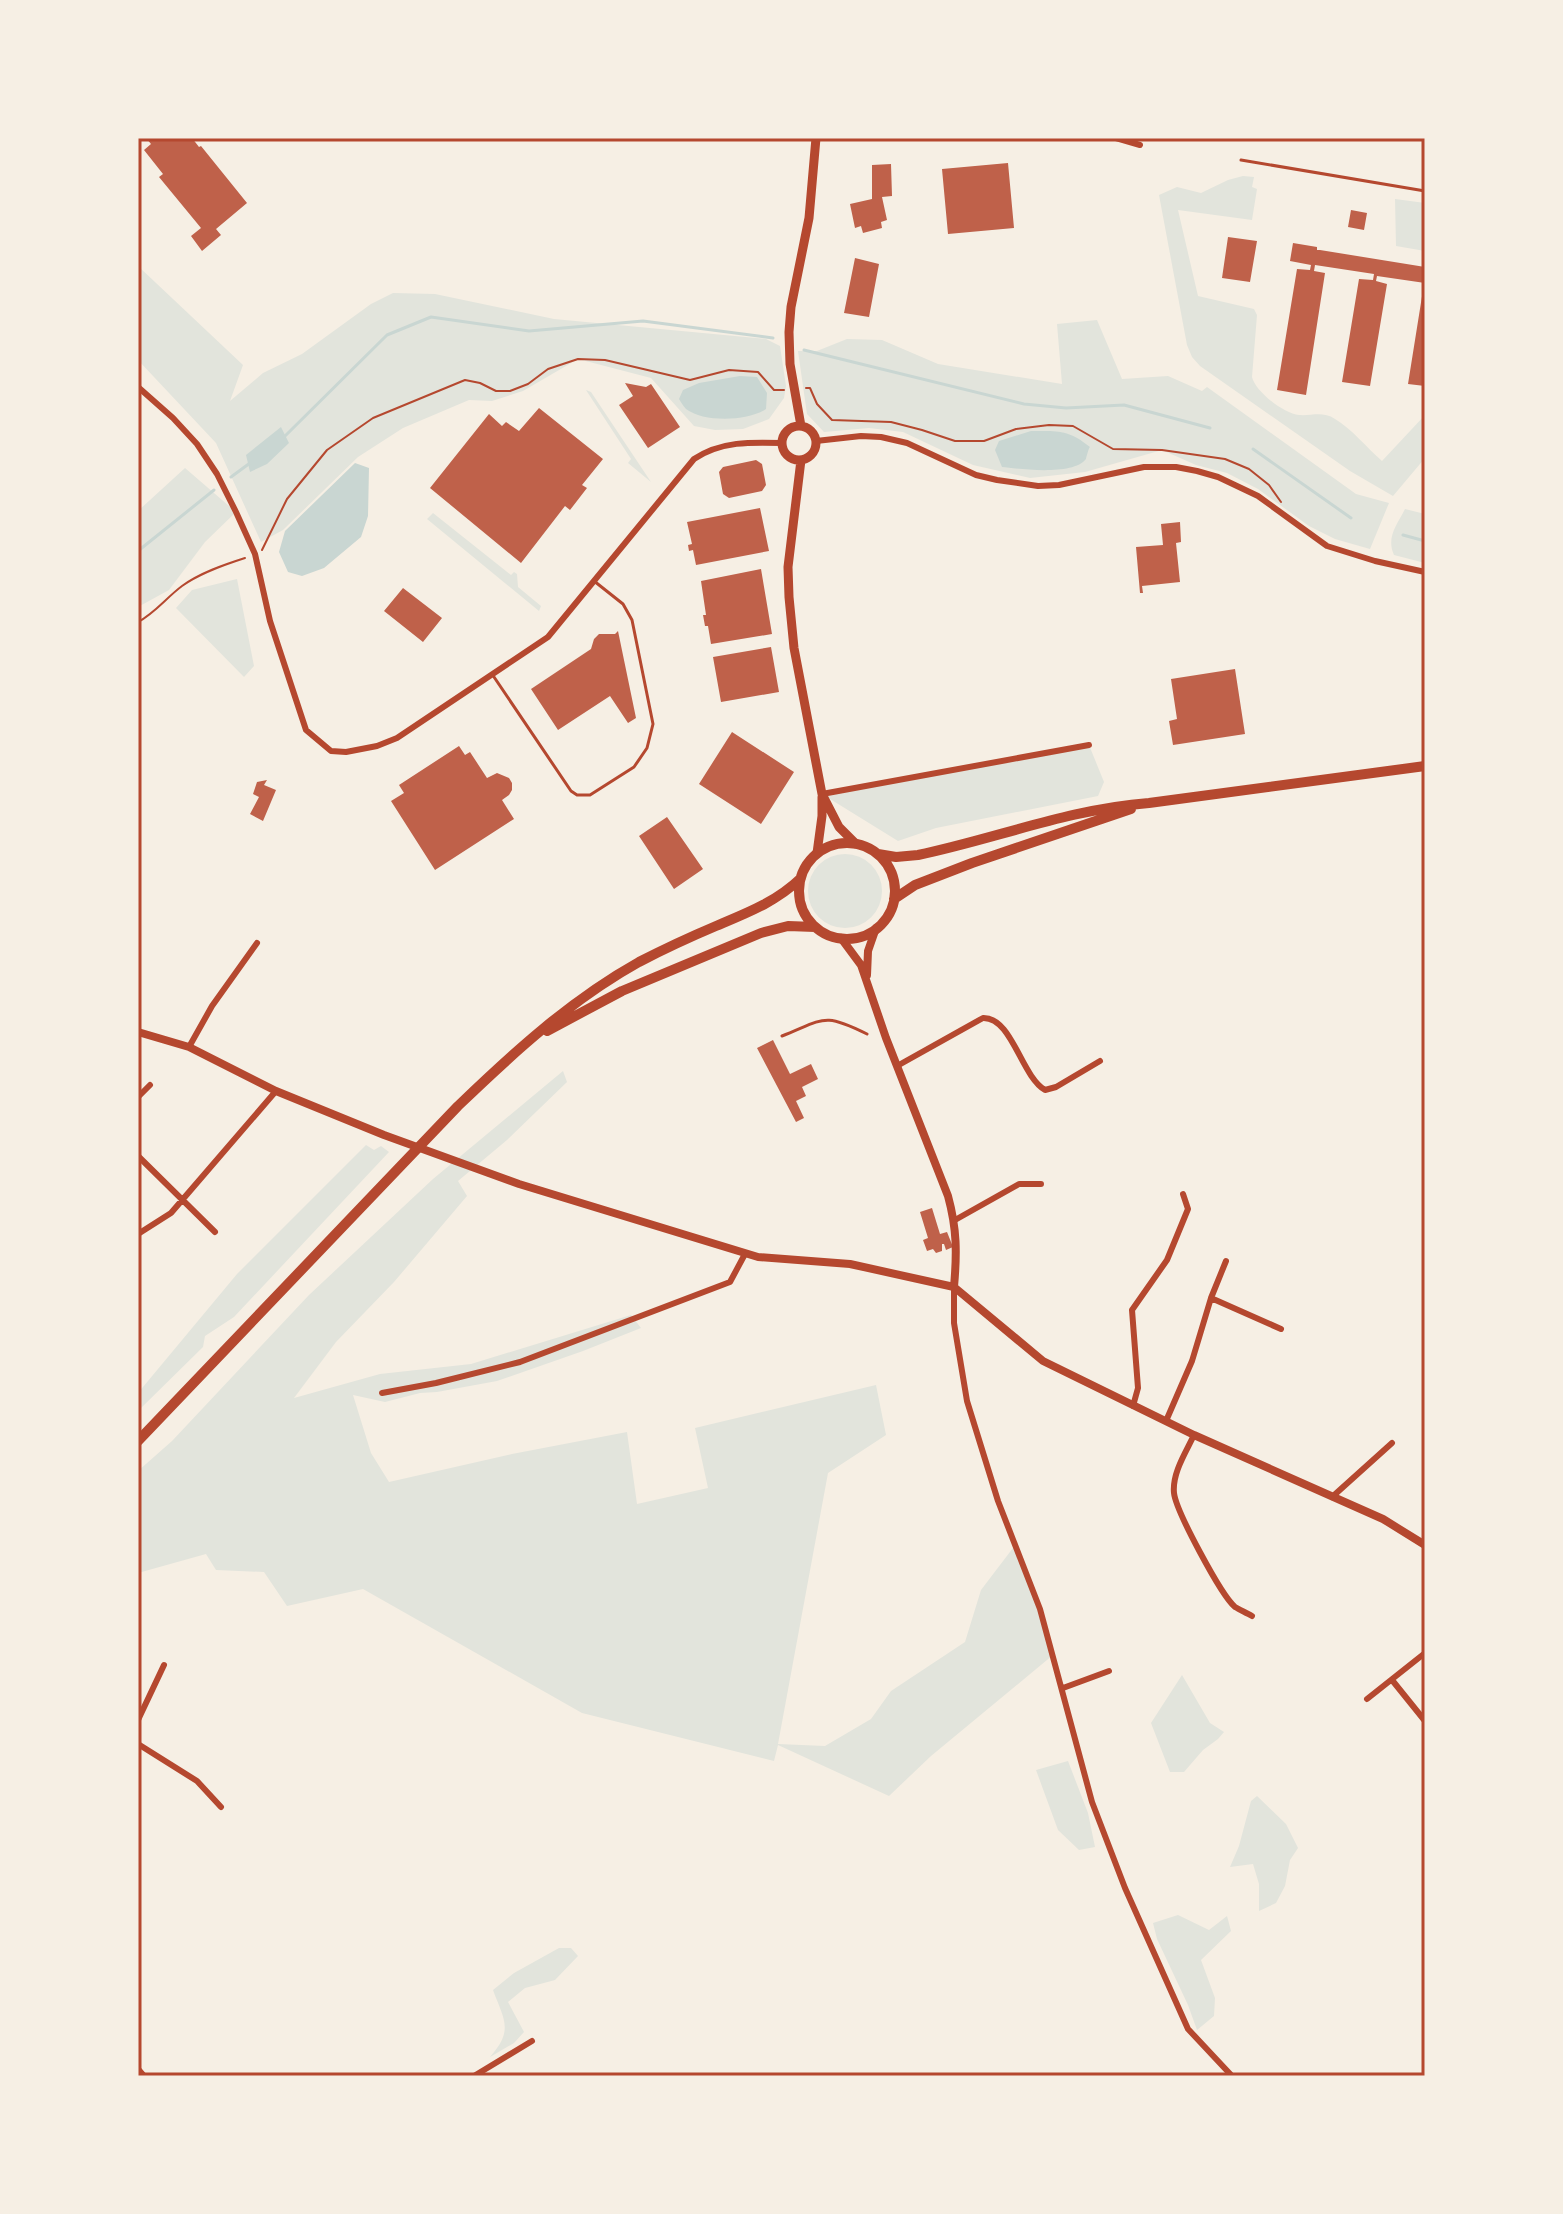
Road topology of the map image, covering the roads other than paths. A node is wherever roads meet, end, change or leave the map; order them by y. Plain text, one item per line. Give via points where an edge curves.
1 (816, 138) edge
2 (1116, 138) edge
3 (1140, 145) dead end
4 (1241, 160) dead end
5 (1425, 191) edge
6 (138, 387) edge
7 (801, 426) junction
8 (816, 441) junction
9 (782, 443) junction
10 (801, 460) junction
11 (1425, 572) edge
12 (594, 581) junction
13 (492, 674) junction
14 (1089, 745) dead end
15 (1425, 766) edge
16 (822, 794) junction
17 (1149, 803) junction
18 (856, 844) junction
19 (817, 853) junction
20 (878, 854) junction
21 (801, 878) junction
22 (894, 899) junction
23 (815, 927) junction
24 (876, 928) junction
25 (841, 938) junction
26 (257, 943) dead end
27 (868, 984) junction
28 (138, 1032) edge
29 (867, 1034) dead end
30 (782, 1036) dead end
31 (528, 1042) junction
32 (189, 1047) junction
33 (1100, 1061) dead end
34 (897, 1066) junction
35 (150, 1085) dead end
36 (276, 1091) junction
37 (138, 1097) edge
38 (138, 1156) edge
39 (1041, 1184) dead end
40 (1183, 1194) dead end
41 (182, 1200) junction
42 (955, 1220) junction
43 (215, 1232) dead end
44 (138, 1234) edge
45 (745, 1254) junction
46 (1226, 1261) dead end
47 (954, 1287) junction
48 (1211, 1298) junction
49 (1281, 1329) dead end
50 (382, 1393) dead end
51 (1133, 1406) junction
52 (1166, 1421) junction
53 (1194, 1435) junction
54 (138, 1441) edge
55 (1392, 1443) dead end
56 (1332, 1497) junction
57 (1425, 1545) edge
58 (1252, 1616) dead end
59 (1425, 1653) edge
60 (164, 1665) dead end
61 (1109, 1671) dead end
62 (1392, 1680) junction
63 (1063, 1688) junction
64 (1367, 1699) dead end
65 (138, 1720) edge
66 (1425, 1721) edge
67 (138, 1744) edge
68 (221, 1807) dead end
69 (532, 2041) dead end
70 (138, 2069) edge
71 (144, 2076) edge
72 (474, 2076) edge
73 (1232, 2076) edge

1 - 7 main road via 809,218 789,332
2 - 3 street
4 - 5 lane
6 - 13 street via 197,444 217,474 255,554 270,621 306,730 331,751 397,738
7 - 8 main road
7 - 9 main road via 788,430
8 - 10 main road via 813,452
8 - 11 street via 881,437 907,443 976,475 1038,486 1144,467 1176,467 1218,477 1258,496 1327,546
9 - 10 main road via 790,457
9 - 12 street via 731,445 694,459
10 - 16 main road via 789,597
12 - 13 street via 548,637
12 - 13 lane via 623,604 635,627 653,724 647,748 634,767 590,795 577,795
14 - 16 street
15 - 17 main road
16 - 18 main road via 839,827
16 - 19 main road
17 - 20 main road via 1079,813 918,855
17 - 22 main road via 972,863
18 - 19 main road via 835,844
18 - 20 main road
19 - 21 main road
20 - 22 main road via 892,875
21 - 23 main road via 801,905
21 - 31 main road via 764,905 613,977
22 - 24 main road
23 - 25 main road
23 - 31 main road via 774,929 718,950 608,997
24 - 25 main road via 856,938
24 - 27 street via 868,951
25 - 27 street
26 - 32 street
27 - 34 street
28 - 32 street
29 - 30 lane via 829,1019
31 - 54 main road via 458,1106
32 - 36 street
33 - 34 street via 1045,1090 1001,1025 988,1017
34 - 42 street
35 - 37 street
36 - 41 street
36 - 45 street via 519,1184
38 - 41 street
39 - 42 street via 1019,1184
40 - 51 street via 1188,1209 1167,1260 1132,1310 1138,1388
41 - 43 street
41 - 44 street
42 - 47 street
45 - 47 street via 850,1264
45 - 50 street via 730,1282 520,1362
46 - 48 street
47 - 51 street via 1043,1361
47 - 63 street via 954,1323 967,1401
48 - 49 street
48 - 52 street
51 - 52 street
52 - 53 street
53 - 56 street
53 - 58 street via 1175,1476 1178,1508 1220,1587 1235,1606
55 - 56 street
56 - 57 street
59 - 62 street
60 - 65 street
61 - 63 street
62 - 64 street
62 - 66 street
63 - 73 street via 1092,1802 1125,1888 1188,2029
67 - 68 street via 197,1781
69 - 72 street
70 - 71 street

